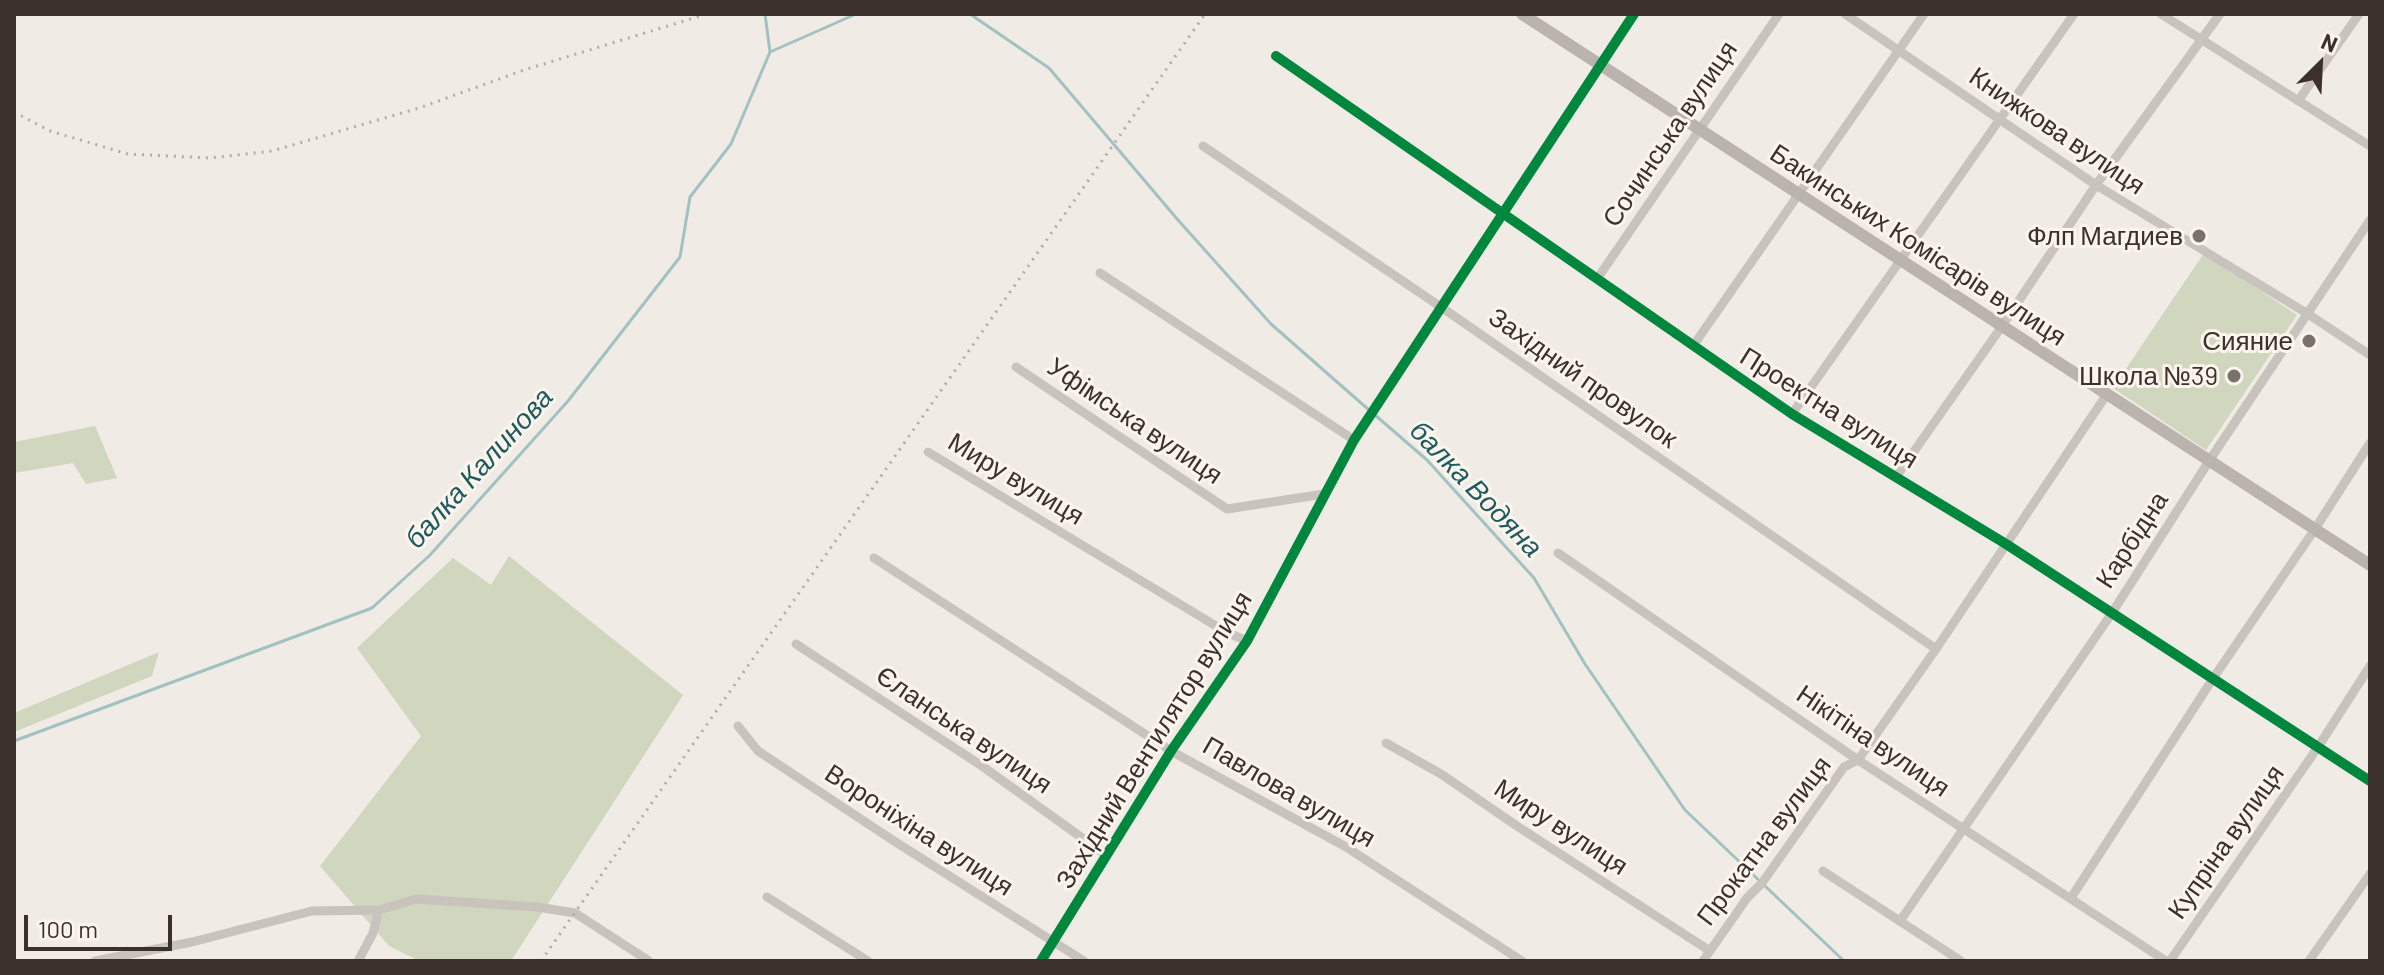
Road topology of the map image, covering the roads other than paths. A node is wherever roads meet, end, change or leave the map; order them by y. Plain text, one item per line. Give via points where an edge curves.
1 (1522, 14) edge
2 (1634, 14) edge
3 (1779, 14) edge
4 (1845, 14) edge
5 (1924, 14) edge
6 (2074, 14) edge
7 (2161, 14) edge
8 (2220, 14) edge
9 (2359, 14) edge
10 (2201, 40) junction
11 (1899, 51) junction
12 (1276, 56) dead end
13 (1600, 65) junction
14 (2298, 101) junction
15 (2001, 121) junction
16 (1700, 130) junction
17 (1203, 146) dead end
18 (2370, 146) edge
19 (2096, 185) junction
20 (1798, 194) junction
21 (1502, 214) junction
22 (2370, 220) edge
23 (1902, 261) junction
24 (1100, 273) dead end
25 (1597, 279) junction
26 (1441, 307) junction
27 (2308, 314) junction
28 (2002, 326) junction
29 (1693, 346) junction
30 (2370, 355) edge
31 (1016, 367) dead end
32 (2107, 394) junction
33 (1792, 414) junction
34 (1354, 440) junction
35 (2370, 443) edge
36 (928, 452) dead end
37 (2209, 461) junction
38 (1896, 477) junction
39 (1324, 494) junction
40 (2315, 529) junction
41 (2006, 544) junction
42 (1558, 553) dead end
43 (874, 558) dead end
44 (2370, 565) edge
45 (2112, 613) junction
46 (1247, 641) junction
47 (796, 644) dead end
48 (1936, 649) junction
49 (2370, 666) edge
50 (2212, 680) junction
51 (738, 726) dead end
52 (1386, 743) dead end
53 (2318, 747) junction
54 (1171, 751) junction
55 (1858, 760) junction
56 (2370, 781) edge
57 (1965, 829) junction
58 (1106, 855) junction
59 (1823, 871) dead end
60 (2370, 874) edge
61 (767, 897) dead end
62 (2071, 898) junction
63 (379, 910) junction
64 (1900, 921) junction
65 (1052, 941) junction
66 (1710, 951) junction
67 (95, 961) edge
68 (358, 961) edge
69 (649, 961) edge
70 (868, 961) edge
71 (1041, 961) edge
72 (1084, 961) edge
73 (1522, 961) edge
74 (1703, 961) edge
75 (1961, 961) edge
76 (2168, 961) edge
77 (2309, 961) edge

1 - 13 street, Бакинських Комісарів вулиця
2 - 13 street, Західний Вентилятор вулиця
3 - 16 street, Сочинська вулиця
4 - 11 street, Книжкова вулиця
5 - 11 street
6 - 15 street
7 - 10 street
8 - 10 street
9 - 14 street
10 - 14 street
10 - 19 street
11 - 15 street, Книжкова вулиця
11 - 20 street
12 - 21 street, Проектна вулиця
13 - 16 street, Бакинських Комісарів вулиця
13 - 21 street, Західний Вентилятор вулиця
14 - 18 street
15 - 19 street, Книжкова вулиця
15 - 23 street
16 - 20 street, Бакинських Комісарів вулиця
16 - 25 street, Сочинська вулиця
17 - 26 street, Західний провулок
19 - 27 street, Книжкова вулиця
19 - 28 street
20 - 23 street, Бакинських Комісарів вулиця
20 - 29 street
21 - 25 street, Проектна вулиця
21 - 26 street, Західний Вентилятор вулиця
22 - 27 street, Карбідна
23 - 28 street, Бакинських Комісарів вулиця
23 - 33 street
24 - 34 street
25 - 29 street, Проектна вулиця
26 - 34 street, Західний Вентилятор вулиця
26 - 48 street, Західний провулок
27 - 30 street, Книжкова вулиця
27 - 37 street, Карбідна
28 - 32 street, Бакинських Комісарів вулиця
28 - 38 street
29 - 33 street, Проектна вулиця
31 - 39 street, Уфімська вулиця via 1227,509
32 - 37 street, Бакинських Комісарів вулиця
32 - 41 street, Прокатна вулиця
33 - 38 street, Проектна вулиця
34 - 39 street, Західний Вентилятор вулиця
35 - 40 street
36 - 46 street, Миру вулиця
37 - 40 street, Бакинських Комісарів вулиця
37 - 45 street, Карбідна
38 - 41 street, Проектна вулиця
39 - 46 street, Західний Вентилятор вулиця
40 - 44 street, Бакинських Комісарів вулиця
40 - 50 street
41 - 45 street, Проектна вулиця
41 - 48 street, Прокатна вулиця
42 - 55 street, Нікітіна вулиця
43 - 54 street, Павлова вулиця
45 - 50 street, Проектна вулиця
45 - 57 street, Карбідна
46 - 54 street, Західний Вентилятор вулиця
47 - 58 street, Єланська вулиця
48 - 55 street, Прокатна вулиця
49 - 53 street, Купріна вулиця
50 - 53 street, Проектна вулиця
50 - 62 street
51 - 65 street, Вороніхіна вулиця via 758,751
52 - 66 street, Миру вулиця
53 - 56 street, Проектна вулиця
53 - 76 street, Купріна вулиця
54 - 58 street, Західний Вентилятор вулиця
54 - 73 street, Павлова вулиця via 1346,847
55 - 57 street, Нікітіна вулиця
55 - 66 street, Прокатна вулиця via 1844,767
57 - 62 street, Нікітіна вулиця
57 - 64 street, Карбідна
58 - 65 street, Західний Вентилятор вулиця
59 - 64 street
60 - 77 street
61 - 70 street
62 - 76 street, Нікітіна вулиця
63 - 67 street via 312,911
63 - 68 street
63 - 69 street via 416,899 575,913
64 - 75 street
65 - 71 street, Західний Вентилятор вулиця
65 - 72 street, Вороніхіна вулиця
66 - 74 street, Прокатна вулиця

